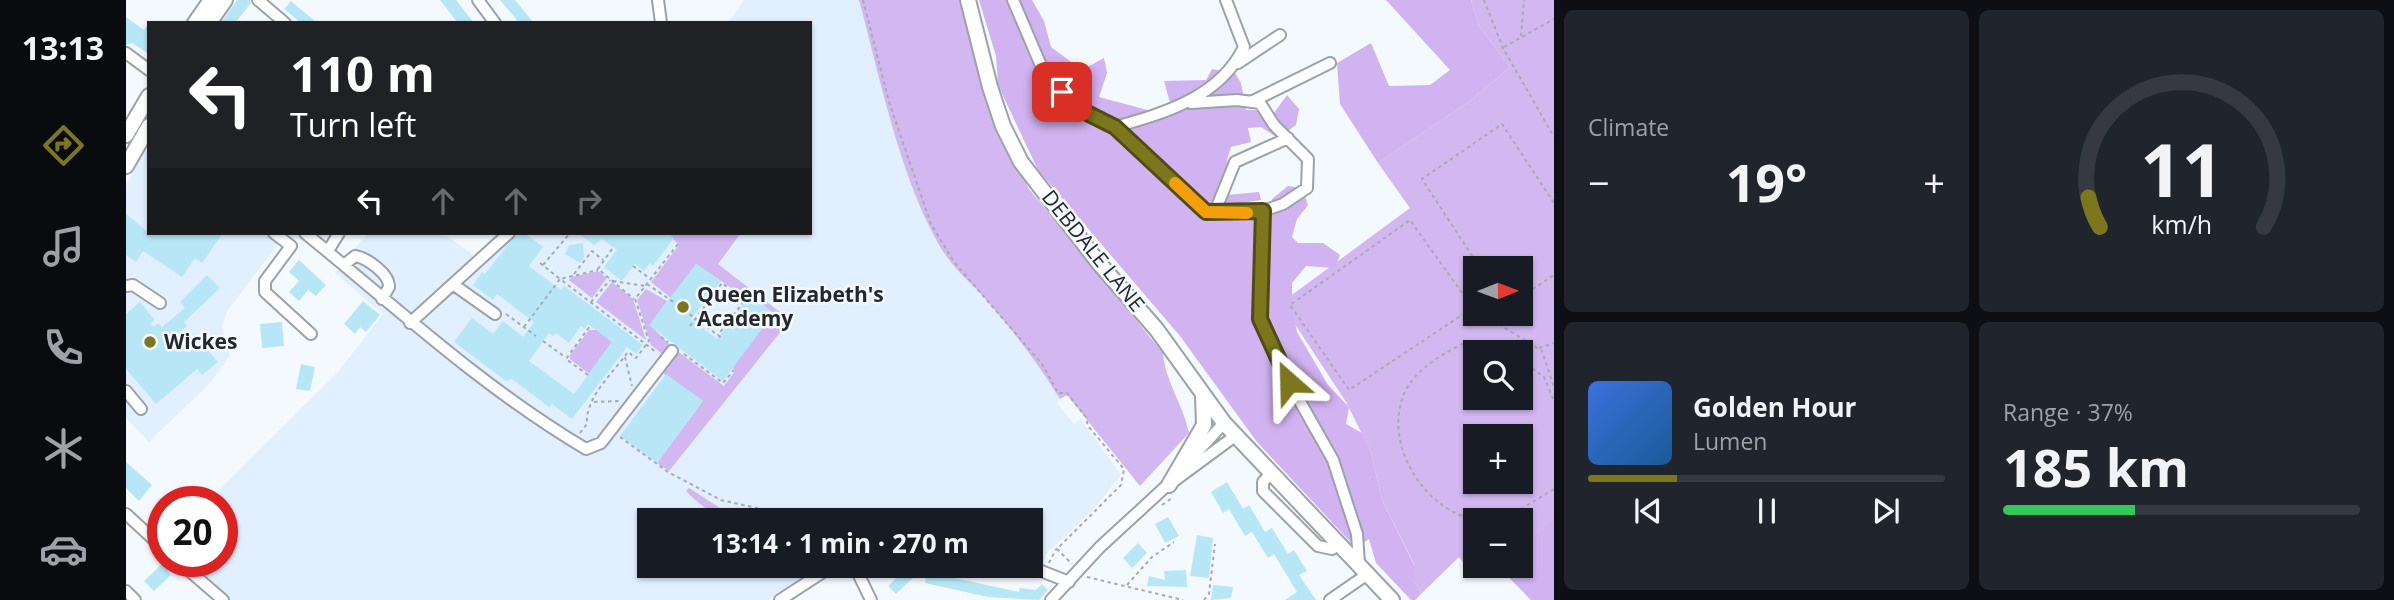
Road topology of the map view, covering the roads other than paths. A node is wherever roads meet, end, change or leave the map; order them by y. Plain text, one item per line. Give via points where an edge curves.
1 (211, 0) edge
2 (225, 0) edge
3 (258, 0) edge
4 (478, 0) edge
5 (968, 0) edge
6 (1013, 0) edge
7 (1226, 0) edge
8 (196, 21) edge
9 (210, 21) edge
10 (283, 21) edge
11 (494, 21) edge
12 (1280, 35) dead end
13 (127, 56) edge
14 (1330, 63) dead end
15 (1236, 64) junction
16 (147, 69) edge
17 (147, 102) edge
18 (1251, 102) junction
19 (1191, 103) junction
20 (1115, 127) junction
21 (140, 131) edge
22 (1288, 138) junction
23 (126, 166) edge
24 (1263, 211) junction
25 (1214, 214) junction
26 (277, 235) edge
27 (308, 235) edge
28 (338, 235) edge
29 (507, 235) edge
30 (328, 251) junction
31 (344, 265) junction
32 (454, 285) junction
33 (126, 286) edge
34 (382, 299) junction
35 (160, 303) dead end
36 (500, 313) road end
37 (410, 323) junction
38 (311, 334) dead end
39 (669, 355) road end
40 (126, 391) edge
41 (1202, 394) junction
42 (141, 409) dead end
43 (1224, 423) junction
44 (1235, 436) junction
45 (1170, 489) junction
46 (126, 514) edge
47 (147, 533) edge
48 (1043, 568) edge
49 (1364, 569) junction
50 (1073, 574) junction
51 (196, 577) edge
52 (815, 578) edge
53 (860, 578) edge
54 (869, 596) edge
55 (223, 600) edge
56 (780, 600) edge
57 (1051, 600) edge
58 (1329, 600) edge
59 (1392, 600) edge

1 - 8 main road
2 - 9 main road
3 - 10 street
4 - 11 street
5 - 41 main road, DEBDALE LANE via 995,100 1021,162 1157,330
6 - 20 street via 1045,75 1079,109
7 - 15 street via 1244,47
12 - 15 street
13 - 16 street
14 - 18 street
15 - 19 street
17 - 21 main road
18 - 19 street
18 - 22 street via 1259,103
19 - 20 street
20 - 25 street via 1206,212
21 - 23 main road
22 - 24 street via 1308,159 1307,188
22 - 25 street via 1235,162
24 - 25 street
24 - 49 street via 1260,319 1333,460
26 - 38 street via 291,246 265,281 265,292
27 - 30 street
28 - 30 street
29 - 32 street
30 - 31 street
31 - 34 street
31 - 34 street via 361,257 387,277 389,287
32 - 36 street
32 - 37 street
33 - 35 street via 134,285
34 - 37 street
37 - 39 street via 549,418 586,449 611,430
40 - 42 street
41 - 43 main road, DEBDALE LANE
41 - 45 main road via 1203,425
43 - 44 main road, DEBDALE LANE
43 - 45 street
44 - 45 street
44 - 49 main road, DEBDALE LANE
45 - 50 street
46 - 47 street
48 - 50 street
49 - 58 street
49 - 59 main road, DEBDALE LANE
50 - 57 street
51 - 55 street
52 - 56 street
53 - 54 street

